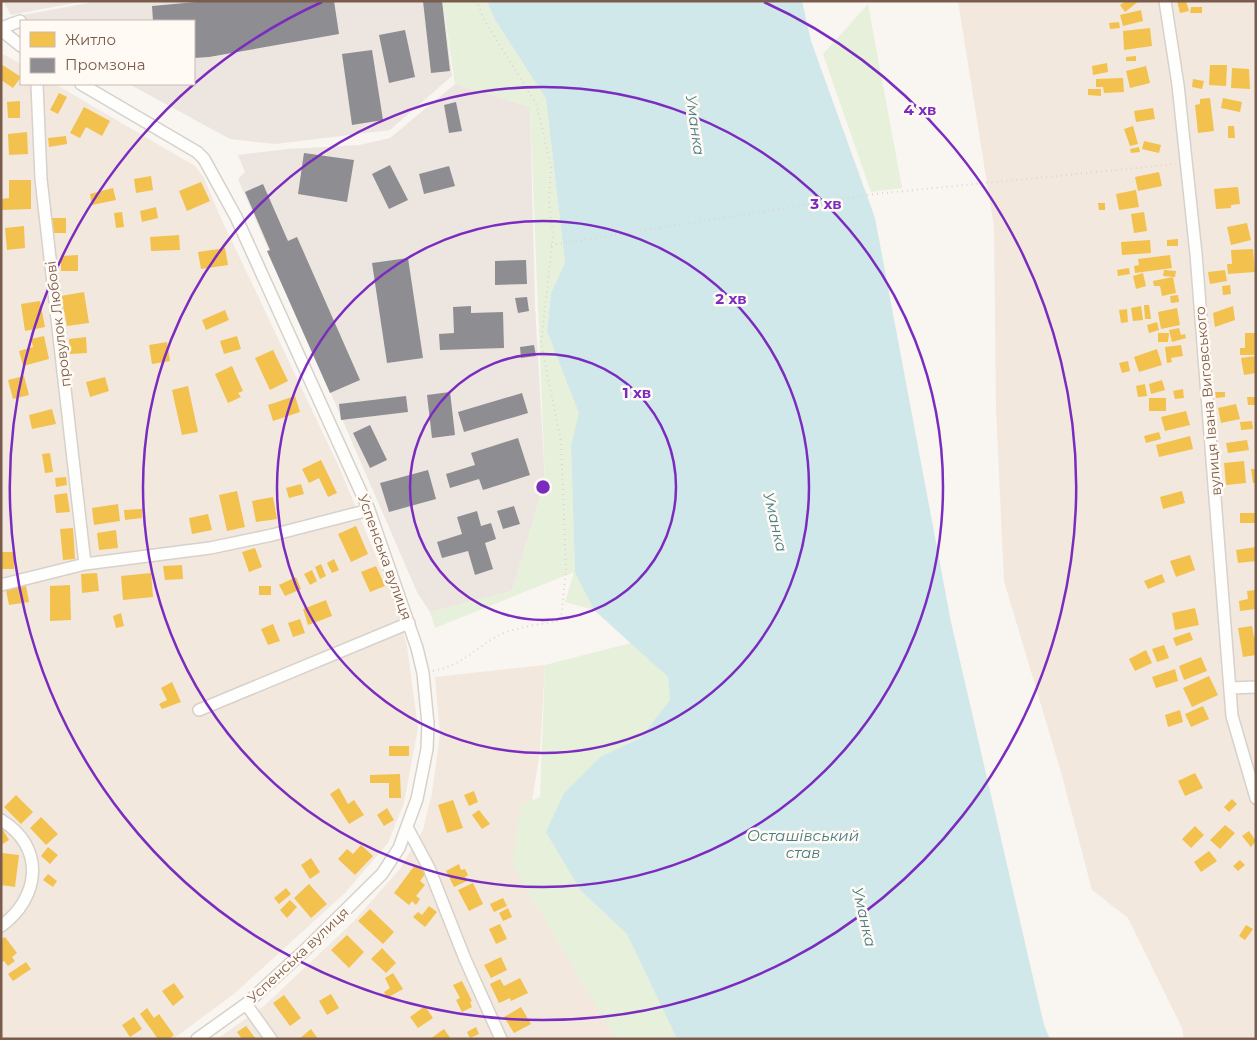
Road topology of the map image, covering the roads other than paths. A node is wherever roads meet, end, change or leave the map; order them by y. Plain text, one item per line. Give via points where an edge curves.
1 (1165, 1) edge
2 (20, 21) dead end
3 (1, 29) edge
4 (20, 45) edge
5 (37, 85) edge
6 (83, 85) edge
7 (369, 510) junction
8 (86, 564) junction
9 (1, 585) edge
10 (409, 623) junction
11 (1256, 687) edge
12 (1230, 688) junction
13 (199, 710) dead end
14 (1256, 798) edge
15 (1, 820) edge
16 (408, 829) junction
17 (1, 926) edge
18 (246, 1004) junction
19 (197, 1039) edge
20 (271, 1039) edge
21 (501, 1039) edge

1 - 12 street, вулиця Івана Виговського via 1178,85 1197,273
2 - 3 street
3 - 4 street
5 - 8 street, провулок Любові via 41,179
6 - 7 street, Успенська вулиця via 188,145 204,159 236,217
7 - 8 street via 210,548
7 - 10 street, Успенська вулиця
8 - 9 street
10 - 13 street
10 - 16 street, Успенська вулиця via 427,698 427,749
11 - 12 street
12 - 14 street, вулиця Івана Виговського via 1232,716
15 - 17 street via 22,838 32,860 32,882 25,903
16 - 18 street, Успенська вулиця via 399,848 371,887
16 - 21 street via 429,868
18 - 19 street, Успенська вулиця
18 - 20 street

